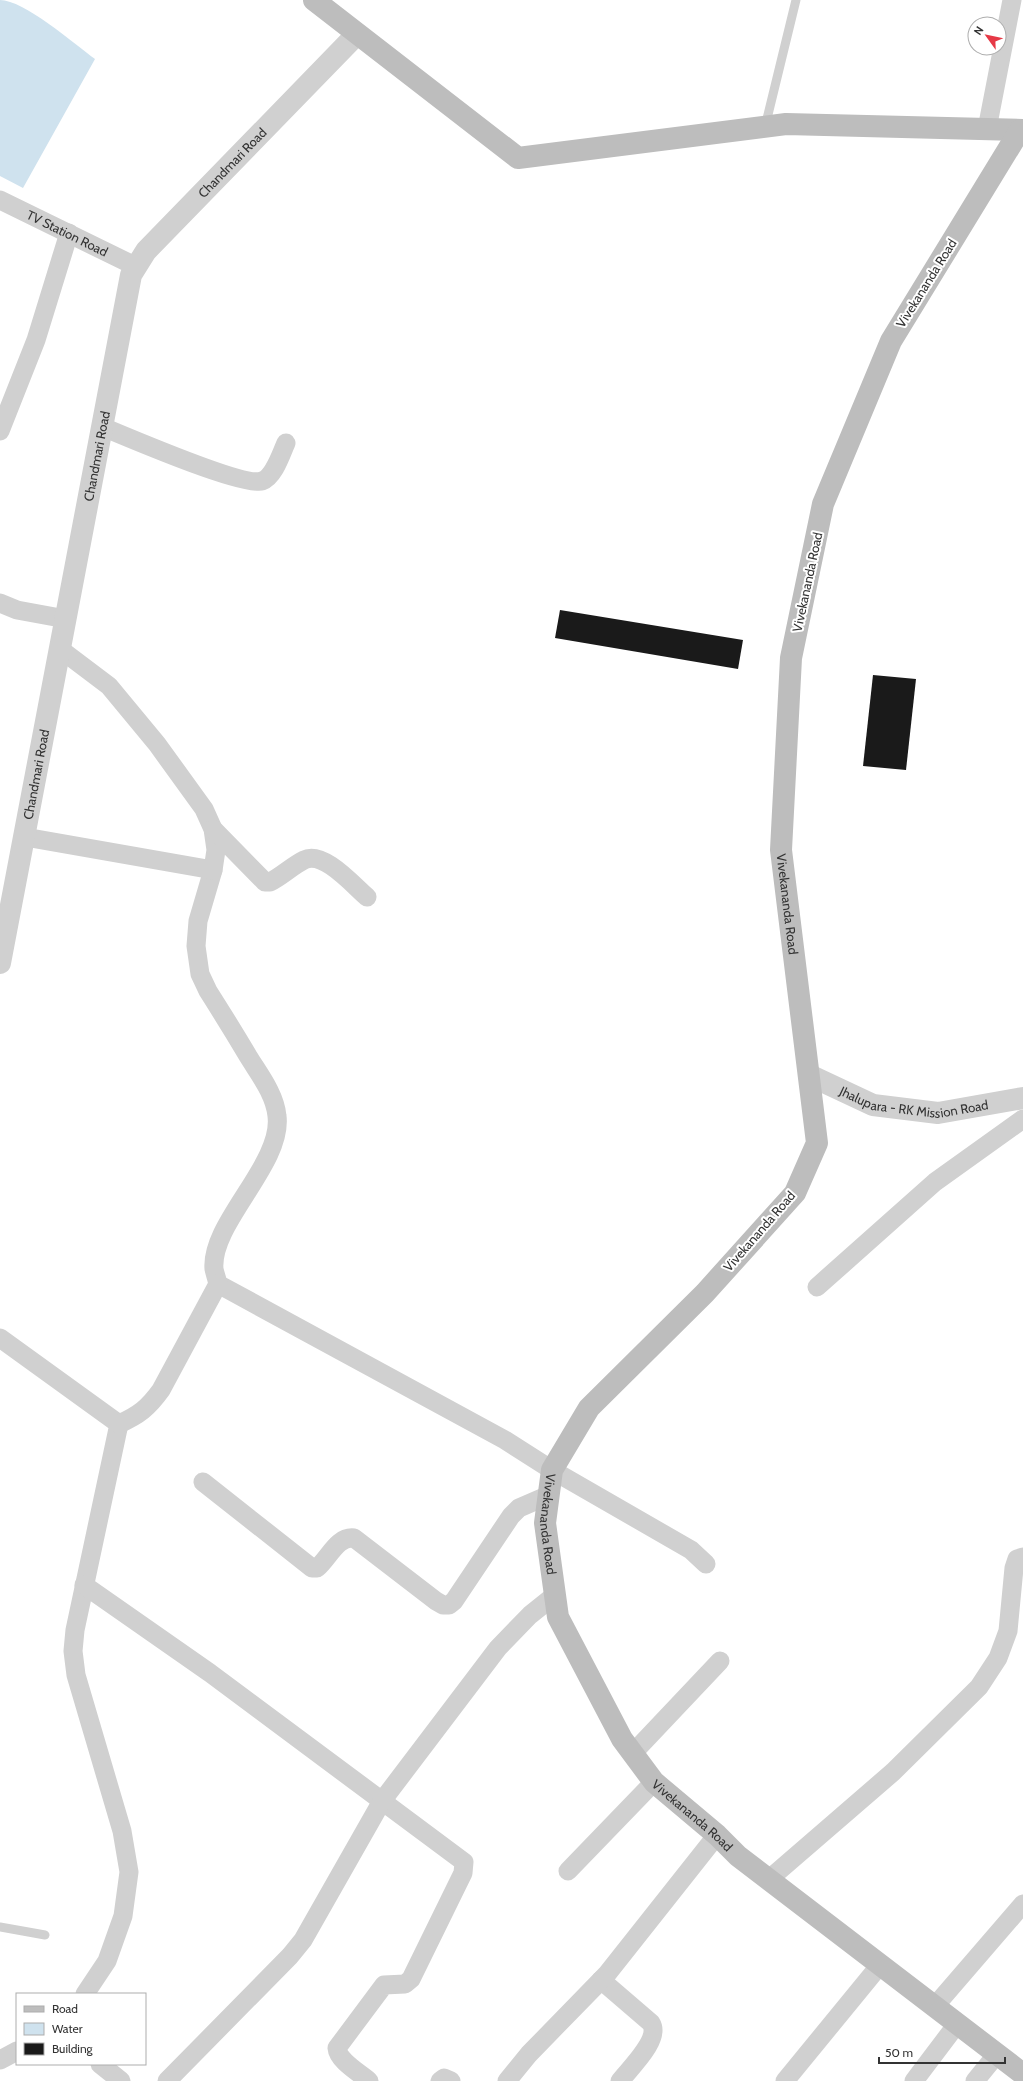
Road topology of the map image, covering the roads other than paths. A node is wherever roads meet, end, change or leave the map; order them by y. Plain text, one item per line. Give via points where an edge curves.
1 (314, 0) edge
2 (796, 0) edge
3 (1012, 0) edge
4 (357, 34) junction
5 (765, 127) junction
6 (987, 129) junction
7 (1022, 130) edge
8 (0, 200) edge
9 (69, 233) junction
10 (135, 266) junction
11 (103, 427) junction
12 (0, 431) edge
13 (286, 443) dead end
14 (0, 603) edge
15 (66, 619) junction
16 (60, 649) junction
17 (213, 829) junction
18 (25, 837) junction
19 (213, 870) junction
20 (367, 896) dead end
21 (0, 963) edge
22 (809, 1075) junction
23 (1023, 1098) edge
24 (1023, 1119) edge
25 (218, 1284) junction
26 (817, 1287) dead end
27 (0, 1338) edge
28 (119, 1424) junction
29 (552, 1470) junction
30 (203, 1482) dead end
31 (549, 1495) junction
32 (1023, 1557) edge
33 (706, 1564) dead end
34 (84, 1585) junction
35 (555, 1595) junction
36 (720, 1661) dead end
37 (633, 1753) junction
38 (654, 1782) junction
39 (382, 1801) junction
40 (717, 1834) junction
41 (568, 1871) dead end
42 (768, 1880) junction
43 (1023, 1904) edge
44 (0, 1927) edge
45 (45, 1935) dead end
46 (880, 1965) junction
47 (601, 1980) junction
48 (86, 1993) edge
49 (935, 2006) junction
50 (958, 2024) junction
51 (16, 2052) edge
52 (998, 2054) junction
53 (0, 2060) edge
54 (101, 2065) edge
55 (1023, 2074) edge
56 (121, 2081) edge
57 (167, 2081) edge
58 (369, 2081) edge
59 (440, 2081) edge
60 (452, 2081) edge
61 (507, 2081) edge
62 (620, 2081) edge
63 (785, 2081) edge
64 (914, 2081) edge
65 (975, 2081) edge

1 - 4 main road
2 - 5 lane
3 - 6 street
4 - 5 main road via 518,158
4 - 10 street, Chandmari Road via 146,251
5 - 6 main road via 786,124
6 - 7 main road
7 - 22 main road, Vivekananda Road via 891,341 823,504 791,658 782,850
8 - 9 street, TV Station Road
9 - 10 street, TV Station Road
9 - 12 street via 36,340
10 - 11 street, Chandmari Road via 131,275
11 - 13 street via 226,475 261,482 269,477
11 - 15 street, Chandmari Road
14 - 15 street via 17,610
15 - 16 street, Chandmari Road
16 - 17 street via 109,686 157,744 204,809
16 - 18 street, Chandmari Road
17 - 19 street via 216,850
17 - 20 street via 265,882 270,882 304,860 314,858 327,862
18 - 19 street
18 - 21 street, Chandmari Road
19 - 25 street via 198,921 196,946 200,974 269,1090 277,1116 276,1137 268,1156 217,1249 214,1268
22 - 23 street, Jhalupara - RK Mission Road via 873,1106 938,1113
22 - 29 main road, Vivekananda Road via 817,1143 795,1193 705,1293 589,1408
24 - 26 street via 935,1182
25 - 28 street via 150,1406
25 - 29 street via 505,1440
27 - 28 street
28 - 34 street
29 - 31 main road, Vivekananda Road
29 - 33 street via 691,1550
30 - 31 street via 312,1568 322,1564 341,1541 347,1537 354,1538 443,1605 449,1605 454,1601 515,1512
31 - 35 main road, Vivekananda Road via 545,1523
32 - 42 street via 1016,1559 1014,1568 1008,1631 998,1658 979,1687 893,1772
34 - 39 street via 210,1673
34 - 48 street via 73,1651 76,1675 122,1831 129,1872 123,1916 107,1961
35 - 37 main road, Vivekananda Road via 558,1617 622,1739
35 - 39 street via 530,1615 498,1648
36 - 37 street
37 - 38 main road, Vivekananda Road
38 - 40 main road, Vivekananda Road
38 - 41 street
39 - 57 street via 303,1940
39 - 58 street via 460,1859 464,1867 411,1979 405,1984 384,1985 337,2048 341,2058
40 - 42 main road, Vivekananda Road via 738,1856
40 - 47 street
42 - 46 main road, Vivekananda Road
43 - 49 street
44 - 45 lane
46 - 49 main road, Vivekananda Road
46 - 63 street
47 - 61 street via 528,2054
47 - 62 street via 655,2029 649,2045
49 - 50 main road, Vivekananda Road
50 - 52 main road, Vivekananda Road
50 - 64 street
51 - 53 street
52 - 55 main road, Vivekananda Road
52 - 65 street
54 - 56 street
59 - 60 street via 444,2078

